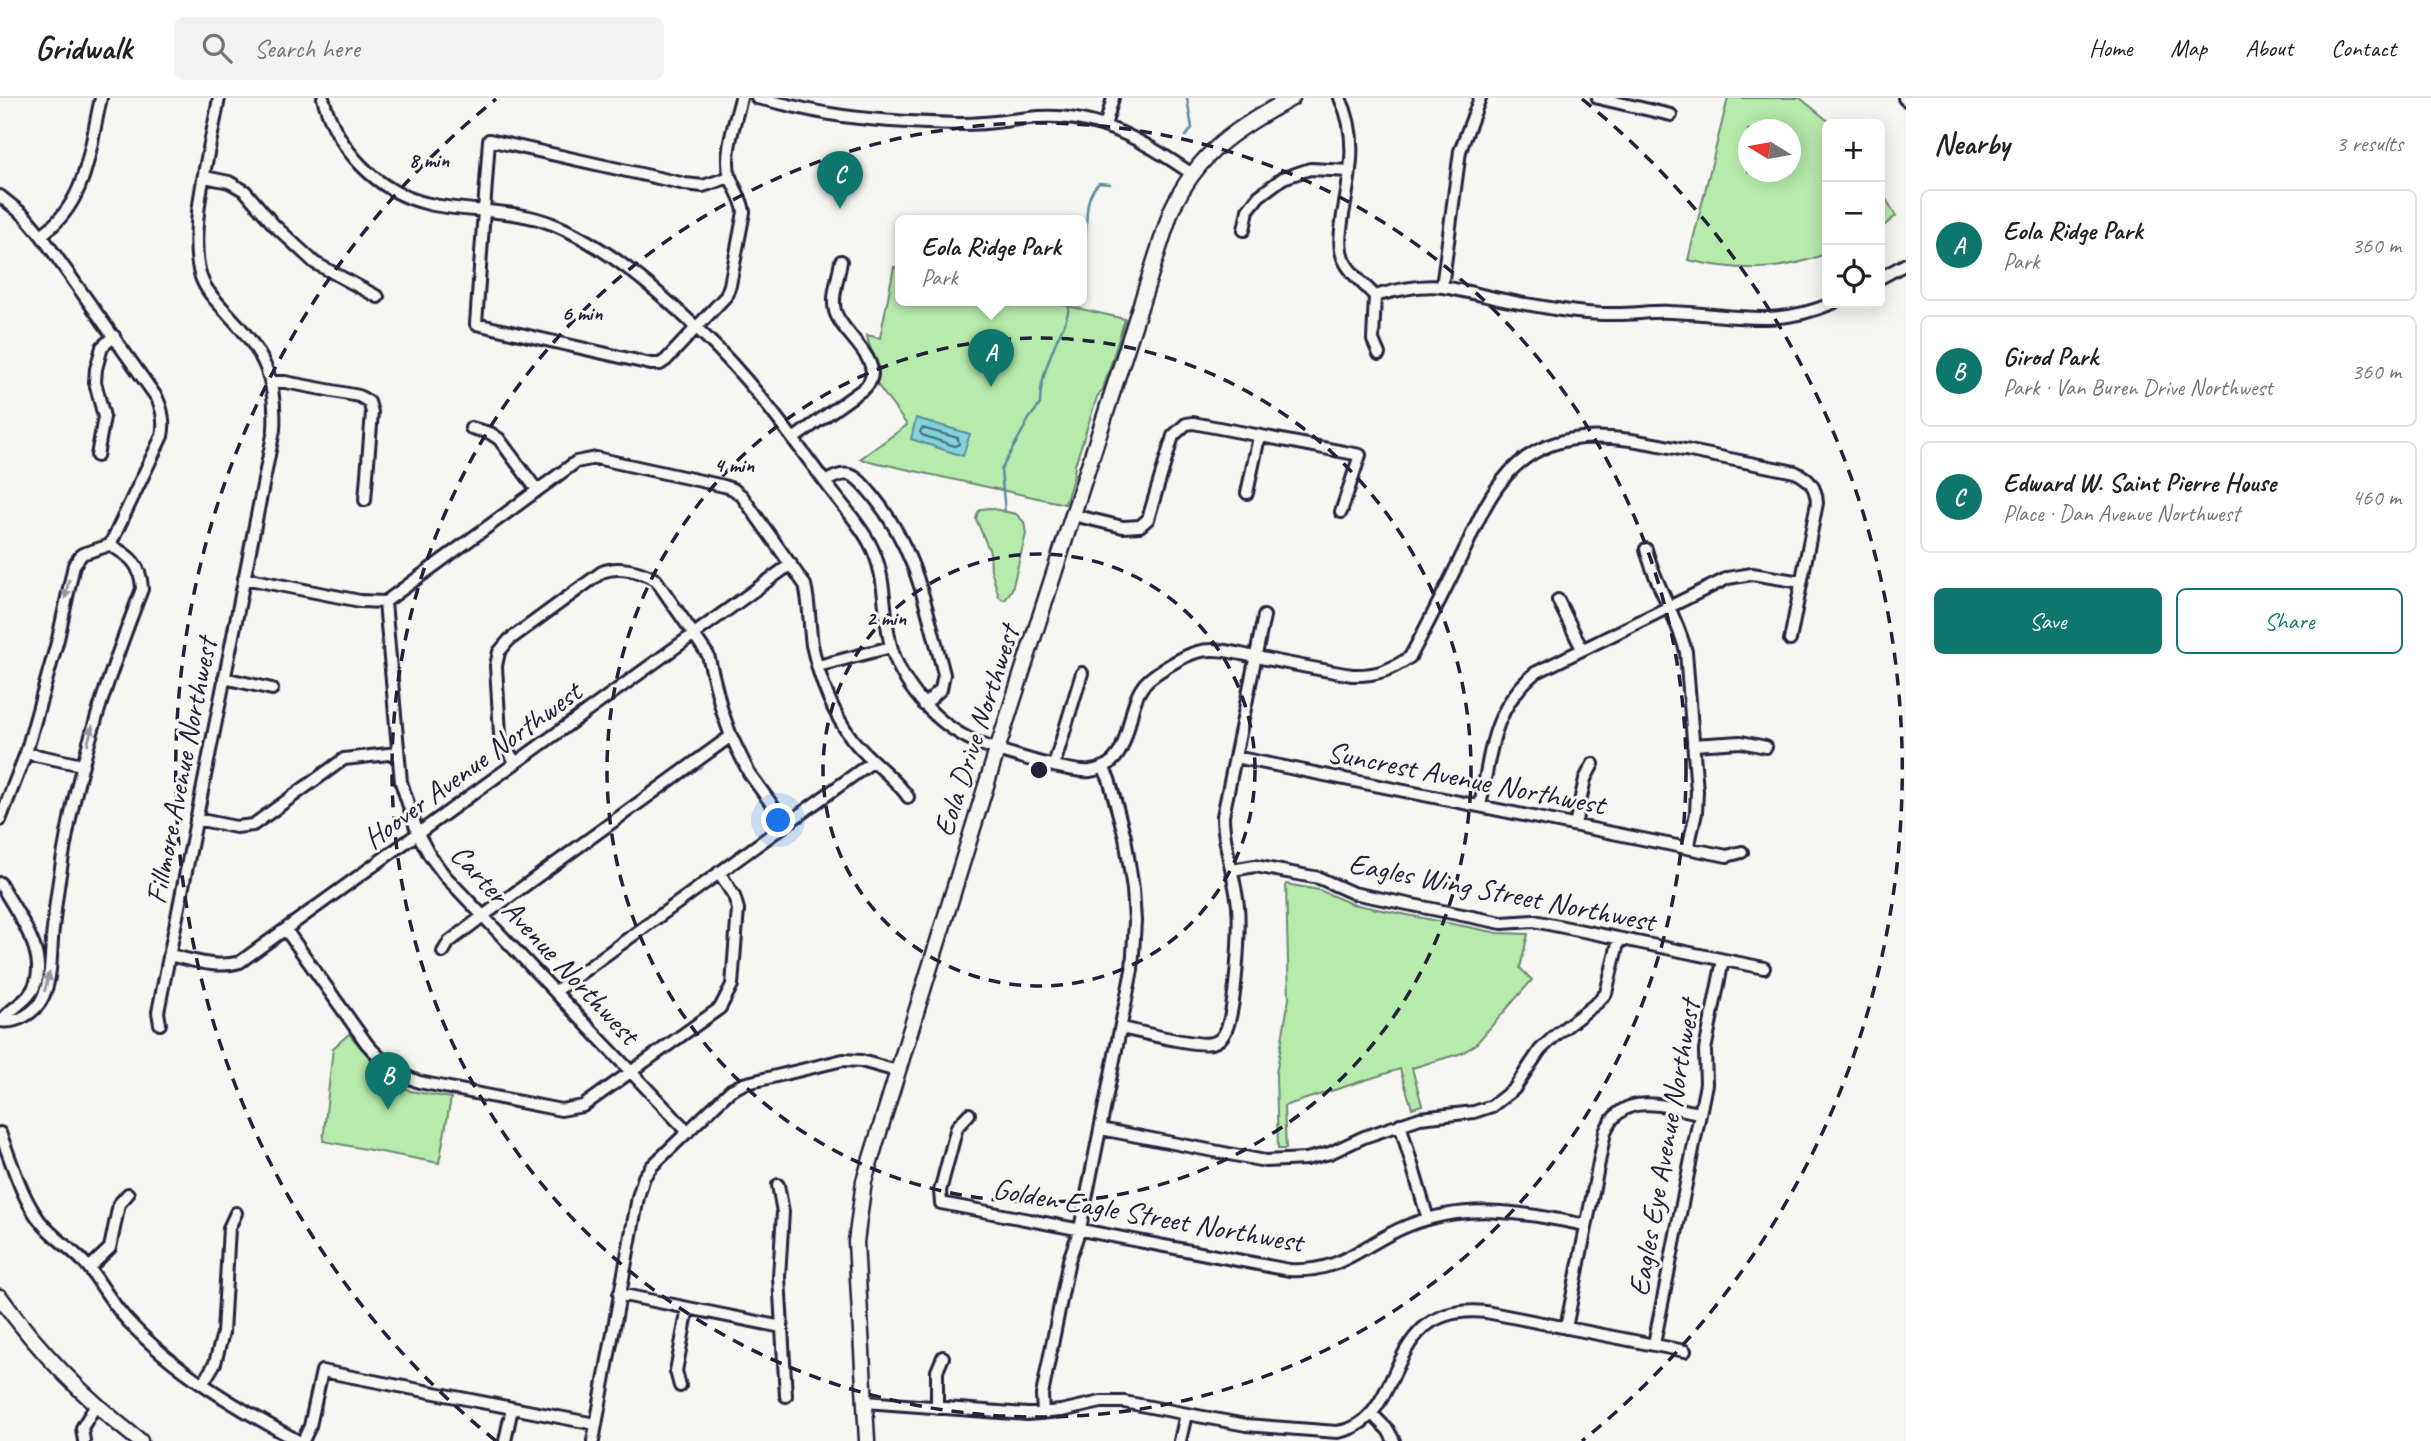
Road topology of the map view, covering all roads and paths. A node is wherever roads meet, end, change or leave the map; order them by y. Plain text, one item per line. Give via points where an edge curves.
1 (102, 98) edge
2 (219, 98) edge
3 (323, 98) edge
4 (741, 98) edge
5 (757, 98) edge
6 (1113, 98) edge
7 (1292, 98) edge
8 (1340, 98) edge
9 (1480, 98) edge
10 (1598, 98) edge
11 (1671, 115) dead end
12 (1105, 126) junction
13 (1350, 171) junction
14 (1192, 174) junction
15 (205, 177) junction
16 (730, 177) junction
17 (0, 196) edge
18 (483, 209) junction
19 (1244, 230) dead end
20 (41, 235) junction
21 (841, 261) dead end
22 (1906, 264) edge
23 (1885, 275) edge
24 (1441, 287) junction
25 (1375, 296) junction
26 (378, 297) dead end
27 (1822, 308) edge
28 (697, 328) junction
29 (114, 337) junction
30 (1379, 354) dead end
31 (272, 382) junction
32 (471, 428) dead end
33 (1258, 437) junction
34 (793, 439) junction
35 (97, 456) dead end
36 (825, 482) junction
37 (537, 490) junction
38 (1247, 493) dead end
39 (365, 500) dead end
40 (1341, 512) dead end
41 (1073, 515) junction
42 (110, 545) junction
43 (1646, 549) dead end
44 (791, 565) junction
45 (244, 578) junction
46 (1801, 582) junction
47 (1558, 600) dead end
48 (385, 602) junction
49 (1669, 607) junction
50 (1264, 616) dead end
51 (695, 633) junction
52 (1790, 640) dead end
53 (891, 647) junction
54 (1582, 649) junction
55 (1256, 657) junction
56 (818, 666) junction
57 (1082, 673) dead end
58 (224, 678) junction
59 (272, 689) dead end
60 (924, 705) junction
61 (731, 736) junction
62 (1693, 745) junction
63 (1766, 747) dead end
64 (997, 750) junction
65 (26, 753) junction
66 (397, 753) junction
67 (1235, 757) junction
68 (515, 762) junction
69 (872, 762) junction
70 (1593, 764) dead end
71 (82, 765) junction
72 (1054, 765) junction
73 (1103, 767) junction
74 (908, 797) dead end
75 (1480, 806) junction
76 (196, 819) junction
77 (0, 820) edge
78 (786, 824) junction
79 (1576, 825) junction
80 (418, 834) junction
81 (1688, 848) junction
82 (1742, 852) dead end
83 (1232, 870) junction
84 (719, 873) junction
85 (0, 883) edge
86 (483, 916) junction
87 (286, 930) junction
88 (1619, 939) junction
89 (443, 953) dead end
90 (169, 955) junction
91 (1723, 960) junction
92 (1763, 968) dead end
93 (556, 990) junction
94 (0, 1021) edge
95 (159, 1024) dead end
96 (1122, 1028) junction
97 (897, 1071) junction
98 (631, 1072) junction
99 (1700, 1113) junction
100 (969, 1114) dead end
101 (1400, 1124) junction
102 (1101, 1129) junction
103 (688, 1132) junction
104 (0, 1133) edge
105 (778, 1185) dead end
106 (128, 1195) dead end
107 (236, 1213) dead end
108 (1428, 1219) junction
109 (1586, 1225) junction
110 (1080, 1230) junction
111 (89, 1268) junction
112 (619, 1294) junction
113 (0, 1297) edge
114 (688, 1308) junction
115 (782, 1327) junction
116 (1566, 1328) junction
117 (1654, 1344) junction
118 (1685, 1351) dead end
119 (943, 1357) dead end
120 (203, 1383) junction
121 (680, 1386) dead end
122 (786, 1396) dead end
123 (864, 1402) junction
124 (96, 1405) junction
125 (512, 1408) junction
126 (937, 1408) junction
127 (1042, 1413) junction
128 (1186, 1414) junction
129 (1372, 1414) junction
130 (595, 1424) junction
131 (84, 1441) edge
132 (141, 1441) edge
133 (301, 1441) edge
134 (505, 1441) edge
135 (593, 1441) edge
136 (867, 1441) edge
137 (1180, 1441) edge
138 (1394, 1441) edge

1 - 20 street via 76,199
2 - 15 street, Fillmore Avenue Northwest
3 - 18 street via 340,140 377,179 428,203
4 - 16 street via 727,163
5 - 12 street via 830,114 895,121 963,124 1042,117
6 - 12 street
7 - 14 main road, Eola Drive Northwest via 1233,132
8 - 13 street via 1352,131
9 - 24 street via 1460,151
10 - 11 street
12 - 14 street via 1138,139
13 - 19 street via 1310,169 1283,178 1248,210
13 - 25 street via 1340,234 1342,256
14 - 41 main road, Eola Drive Northwest via 1164,228
15 - 26 street via 245,191 315,263
15 - 31 street, Fillmore Avenue Northwest via 195,255 202,279 254,343
16 - 18 street via 703,186 685,184 489,141
16 - 28 street via 743,200 744,212 730,285 726,296
17 - 20 street
18 - 28 street via 537,218 587,241 660,294
18 - 28 street via 476,324 660,364
20 - 29 street
21 - 34 street via 834,308 871,364 872,377 866,387
22 - 23 street
24 - 25 street
24 - 27 street via 1532,305 1615,314 1668,312 1758,320
25 - 30 street via 1373,340
28 - 34 street via 737,367
29 - 35 street via 102,347 96,369 104,417
29 - 42 street via 157,398 164,418 162,436
31 - 39 street via 359,396 369,402
31 - 45 street, Fillmore Avenue Northwest via 274,430
32 - 37 street via 499,439
33 - 38 street
33 - 40 street via 1360,455
33 - 41 street via 1186,424 1173,436 1148,519 1140,526 1123,527
34 - 36 street
36 - 53 street via 874,553 884,582
36 - 60 street via 839,474 856,477 906,544 944,674 941,689
37 - 44 street via 576,462 596,458 724,486 742,496
37 - 48 street
41 - 64 main road, Eola Drive Northwest
42 -> 65 street via 82,554 74,565
71 -> 42 street via 110,672 142,589 136,563
43 - 49 street
44 - 51 street, Hoover Avenue Northwest
44 - 56 street via 805,586
45 - 48 street
45 - 58 street, Fillmore Avenue Northwest
46 - 49 street via 1752,574 1728,578
46 - 52 street
46 - 55 street via 1818,503 1807,478 1622,438 1586,436 1539,451 1503,480 1486,504 1410,657 1370,676
47 - 54 street
48 - 66 street, Carter Avenue Northwest
49 - 54 street
49 - 62 street via 1686,652
50 - 55 street
51 - 61 street via 708,655
51 - 68 street, Hoover Avenue Northwest
51 - 68 street via 656,580 617,569 602,572 499,652 500,734
53 - 56 street
53 - 60 street
54 - 75 street via 1535,673 1510,698 1496,729
55 - 67 street
55 - 73 street via 1198,651 1152,677 1141,689 1117,756
56 - 69 street via 836,714
57 - 72 street
58 - 59 street
58 - 76 street, Fillmore Avenue Northwest
60 - 64 street via 950,727
61 - 78 street via 749,773
61 - 86 street
62 - 63 street via 1741,742
62 - 81 street via 1696,813
64 - 72 street
64 - 97 main road, Eola Drive Northwest
65 - 71 street
65 - 77 street
66 - 76 street via 344,759 253,825 236,827
66 - 80 street, Carter Avenue Northwest
67 - 75 street, Suncrest Avenue Northwest
67 - 83 street via 1223,816
68 - 80 street, Hoover Avenue Northwest
69 - 74 street
69 - 78 street
70 - 79 street via 1584,779
94 -> 71 street via 9,1023 32,1010 42,1000 51,974 57,892
72 - 73 street via 1082,771
73 - 96 street via 1125,837 1133,889 1135,947
75 - 79 street, Suncrest Avenue Northwest
76 - 90 street, Fillmore Avenue Northwest
78 - 84 street
79 - 81 street, Suncrest Avenue Northwest
80 - 86 street, Carter Avenue Northwest via 445,876
80 - 87 street, Hoover Avenue Northwest
81 - 82 street, Suncrest Avenue Northwest via 1727,856
83 - 88 street, Eagles Wing Street Northwest via 1255,866 1319,878 1366,896 1502,923 1534,921
83 - 96 street via 1238,906 1237,964 1226,1030 1218,1040 1203,1044
84 - 93 street
84 - 98 street via 738,909 727,998 720,1008
85 - 94 street via 34,944 38,963 30,994
86 - 89 street via 449,942
86 - 93 street, Carter Avenue Northwest
87 - 90 street, Hoover Avenue Northwest via 228,966
87 - 98 street via 367,1044 398,1074 561,1110 583,1106
88 - 91 street, Eagles Wing Street Northwest
88 - 101 street via 1606,993 1540,1051 1504,1098 1474,1112
90 - 95 street, Fillmore Avenue Northwest
91 - 92 street, Eagles Wing Street Northwest
91 - 99 street, Eagles Eye Avenue Northwest via 1705,1050 1706,1084
93 - 98 street, Carter Avenue Northwest
96 - 102 street
97 - 103 street via 843,1060 743,1084
97 - 123 main road, Eola Drive Northwest via 870,1157 858,1220
98 - 103 street, Carter Avenue Northwest
99 - 109 street via 1645,1103 1632,1105 1610,1120
99 - 117 street, Eagles Eye Avenue Northwest
100 - 110 street, Golden Eagle Street Northwest via 957,1126 941,1203
101 - 102 street via 1330,1153 1284,1161
101 - 108 street
102 - 110 street
103 - 112 street via 644,1177
104 - 111 street via 38,1219
105 - 115 street via 783,1212
106 - 111 street via 119,1205 110,1248
107 - 120 street via 229,1228 223,1333 215,1363
108 - 109 street, Golden Eagle Street Northwest via 1488,1210
108 - 110 street, Golden Eagle Street Northwest via 1341,1263 1302,1270
109 - 116 street
110 - 127 street via 1064,1282
111 - 120 street via 129,1322
112 - 114 street
112 - 130 street
113 - 124 main road
114 - 115 street
114 - 121 street via 676,1371
115 - 122 street
116 - 117 street
116 - 129 street via 1479,1311 1443,1315 1419,1331 1407,1347
117 - 118 street
119 - 126 street via 937,1371
120 - 133 street via 238,1408
123 - 126 street
123 - 136 main road, Eola Drive Northwest
124 - 131 street via 82,1429
124 - 132 main road
125 - 130 street
125 - 133 street via 322,1371 310,1426
125 - 134 street
126 - 127 street
127 - 128 street via 1124,1402
128 - 129 street via 1246,1425 1337,1432 1349,1430
128 - 137 street
129 - 138 street
130 - 135 street

